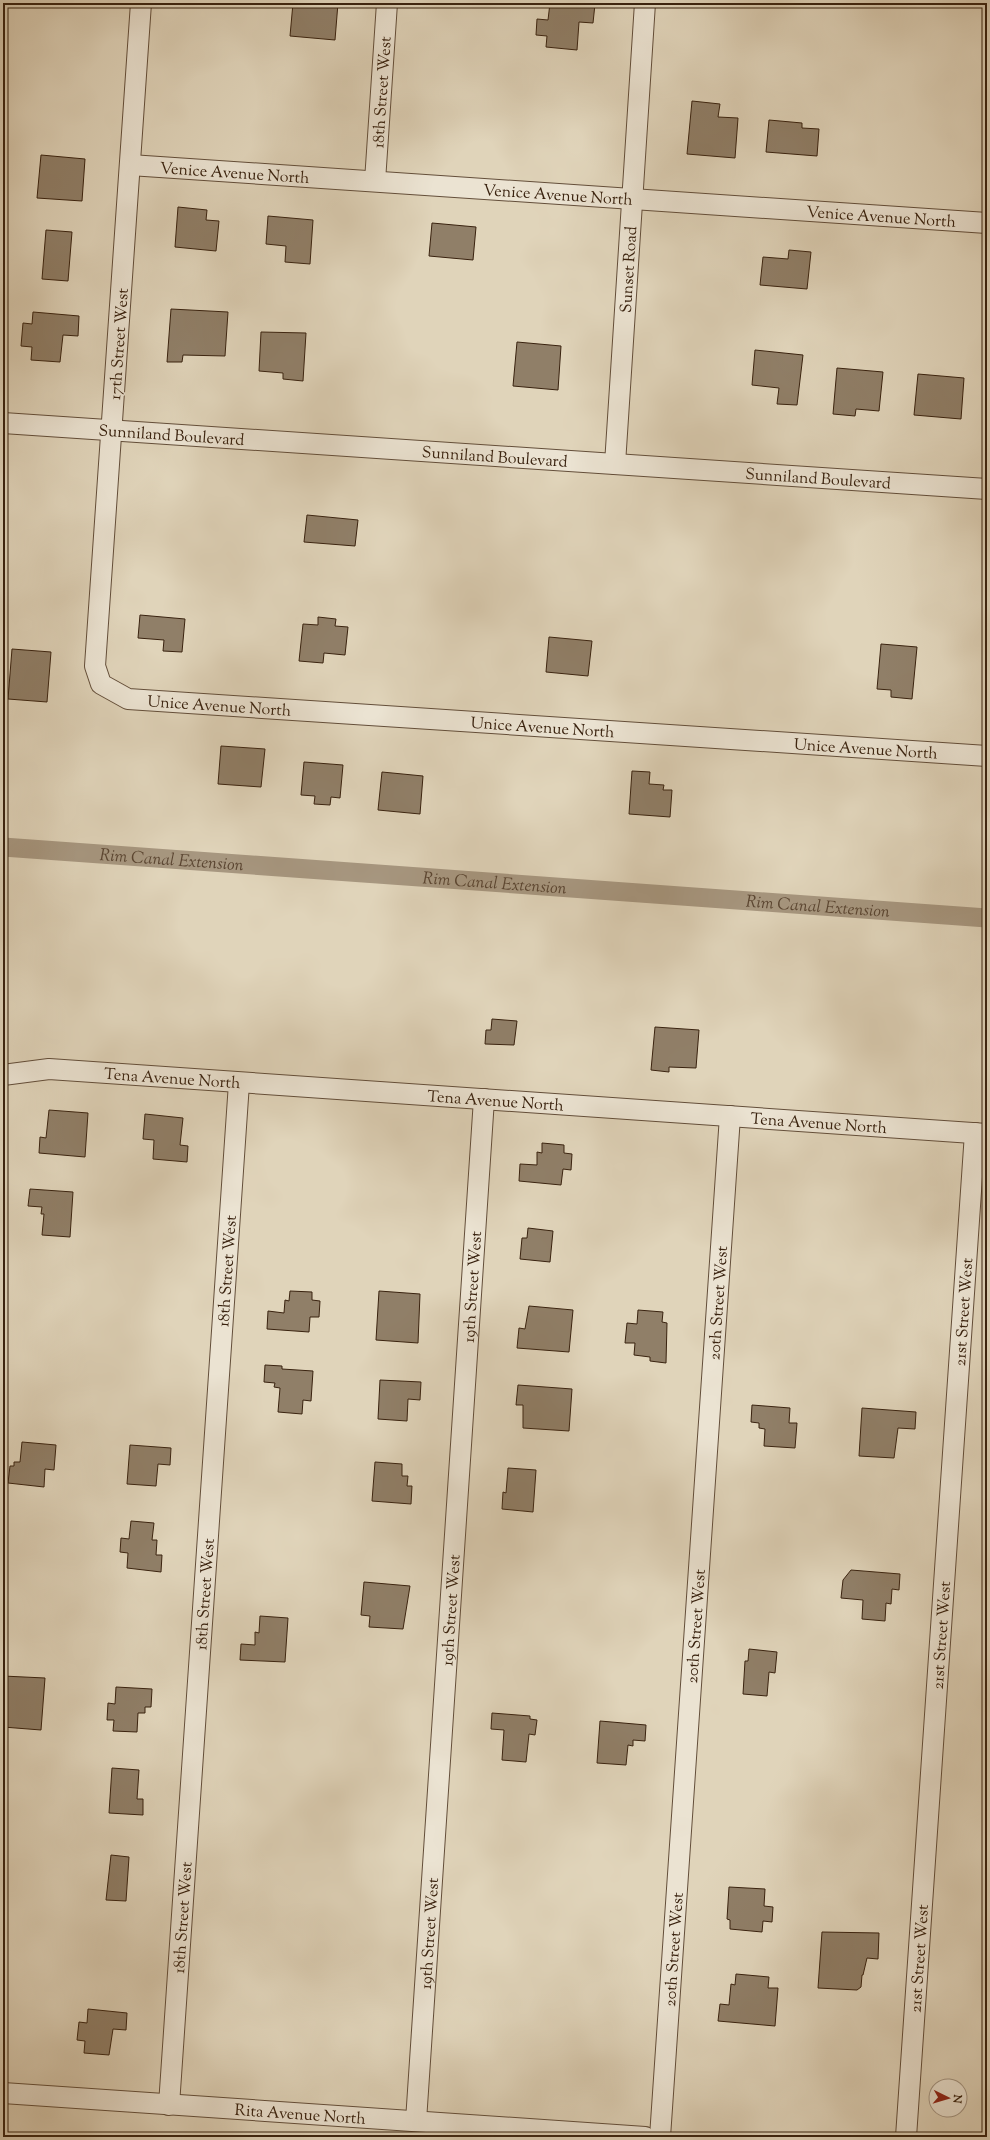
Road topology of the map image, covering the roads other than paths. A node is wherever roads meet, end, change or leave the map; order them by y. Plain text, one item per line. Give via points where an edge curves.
1 (141, 3) edge
2 (387, 3) edge
3 (645, 3) edge
4 (130, 165) junction
5 (375, 181) junction
6 (632, 198) junction
7 (987, 223) edge
8 (3, 423) edge
9 (112, 431) junction
10 (615, 464) junction
11 (987, 489) edge
12 (101, 684) joint
13 (987, 756) edge
14 (3, 1075) edge
15 (239, 1083) junction
16 (484, 1099) junction
17 (730, 1116) junction
18 (981, 1133) edge
19 (3, 2093) edge
20 (169, 2105) junction
21 (416, 2122) junction
22 (645, 2137) edge
23 (660, 2137) edge
24 (906, 2137) edge

1 - 4 street, 17th Street West
2 - 5 street, 18th Street West
3 - 6 street, Sunset Road
4 - 5 street, Venice Avenue North
4 - 9 street, 17th Street West
5 - 6 street, Venice Avenue North
6 - 7 street, Venice Avenue North
6 - 10 street, Sunset Road
8 - 9 street, Sunniland Boulevard
9 - 10 street, Sunniland Boulevard
9 - 12 street, 17th Street West via 96,666
10 - 11 street, Sunniland Boulevard
12 - 13 street, Unice Avenue North via 128,698
14 - 15 street, Tena Avenue North via 49,1069
15 - 16 street, Tena Avenue North
15 - 20 street, 18th Street West
16 - 17 street, Tena Avenue North
16 - 21 street, 19th Street West
17 - 18 street, Tena Avenue North
17 - 23 street, 20th Street West
18 - 24 street, 21st Street West
19 - 20 street, Rita Avenue North
20 - 21 street, Rita Avenue North
21 - 22 street, Rita Avenue North

